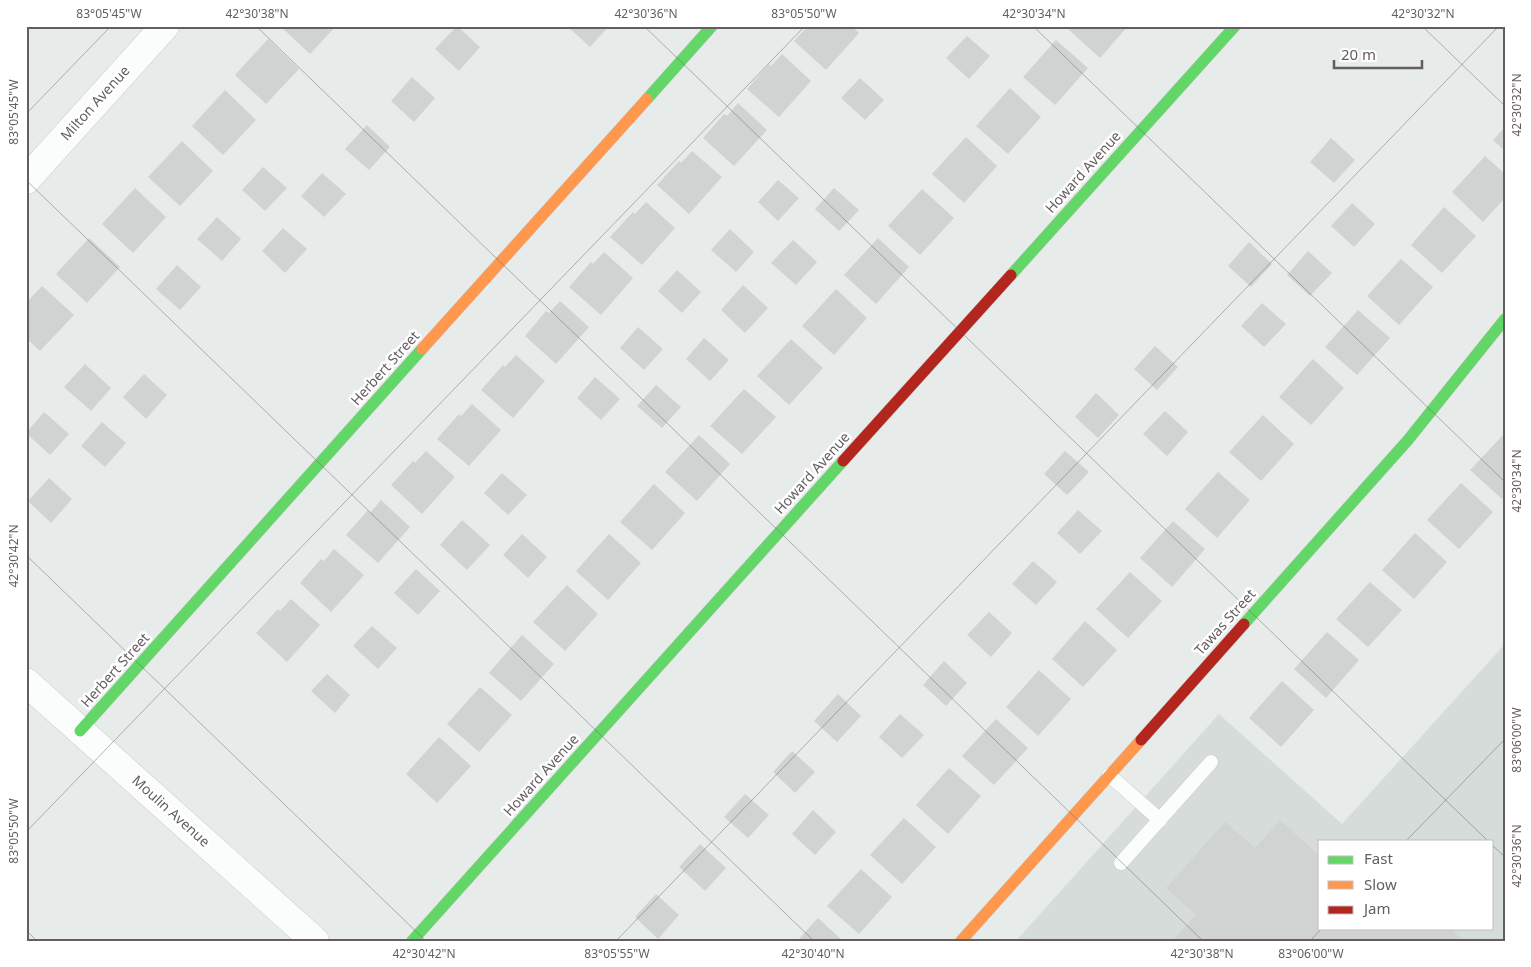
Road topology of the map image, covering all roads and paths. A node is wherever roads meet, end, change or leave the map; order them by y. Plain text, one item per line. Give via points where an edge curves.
1 (164, 26) edge
2 (712, 26) edge
3 (1235, 26) edge
4 (26, 180) edge
5 (1505, 319) edge
6 (26, 682) edge
7 (80, 731) junction
8 (1212, 762) dead end
9 (1109, 775) junction
10 (1160, 820) junction
11 (1122, 863) dead end
12 (315, 941) edge
13 (412, 941) edge
14 (961, 941) edge

1 - 4 street, Milton Avenue
2 - 7 street, Herbert Street
3 - 13 street, Howard Avenue
5 - 9 street, Tawas Street via 1408,440
6 - 7 street, Moulin Avenue
7 - 12 street, Moulin Avenue
8 - 10 lane
9 - 10 lane
9 - 14 street, Tawas Street
10 - 11 lane

